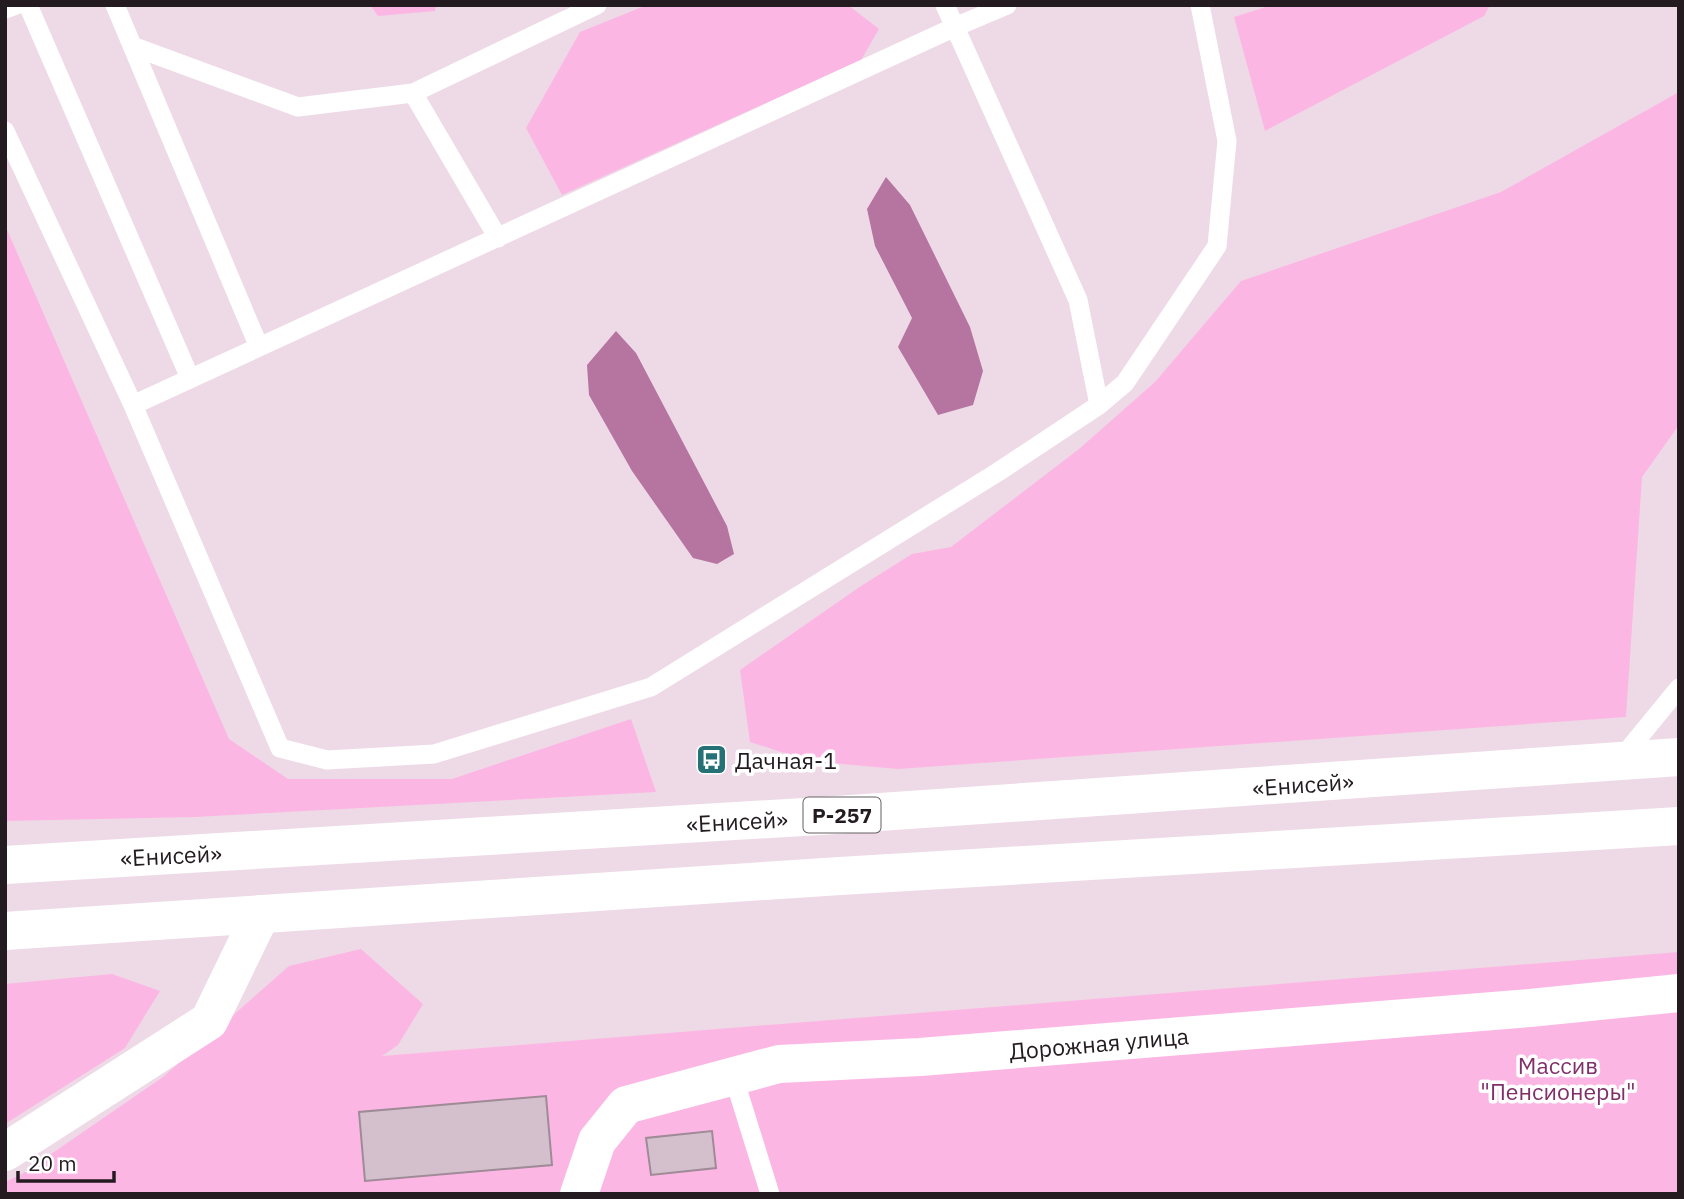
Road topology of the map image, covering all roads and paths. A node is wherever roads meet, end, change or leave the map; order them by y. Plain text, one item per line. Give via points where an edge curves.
1 (16, 5) edge
2 (28, 5) edge
3 (115, 5) edge
4 (597, 5) edge
5 (945, 5) edge
6 (1007, 5) edge
7 (1199, 5) edge
8 (5, 9) edge
9 (955, 27) junction
10 (132, 46) junction
11 (413, 93) junction
12 (5, 131) edge
13 (498, 238) junction
14 (259, 347) junction
15 (190, 378) junction
16 (133, 405) junction
17 (1099, 405) junction
18 (1679, 688) edge
19 (1679, 757) edge
20 (1620, 760) junction
21 (1679, 826) edge
22 (5, 865) edge
23 (261, 914) junction
24 (5, 932) edge
25 (1679, 993) edge
26 (733, 1075) junction
27 (5, 1152) edge
28 (579, 1194) edge
29 (770, 1194) edge

1 - 8 lane
2 - 15 lane
3 - 10 lane
4 - 11 lane
5 - 9 lane
6 - 9 lane
7 - 17 lane via 1227,141 1217,246 1125,383
9 - 13 lane
9 - 17 lane via 1077,300
10 - 11 lane via 298,107
10 - 14 lane
11 - 13 lane
12 - 16 lane
13 - 14 lane
14 - 15 lane
15 - 16 lane
16 - 17 lane via 280,748 327,760 434,754 651,687
18 - 20 lane
19 - 20 main road, «Енисей» / Р-257
20 - 22 main road, «Енисей» / Р-257 via 850,814
21 - 23 main road
23 - 24 main road
23 - 27 main road via 209,1021
25 - 26 main road, Дорожная улица via 948,1055 779,1064
26 - 28 main road, Дорожная улица via 626,1105 597,1141
26 - 29 lane

